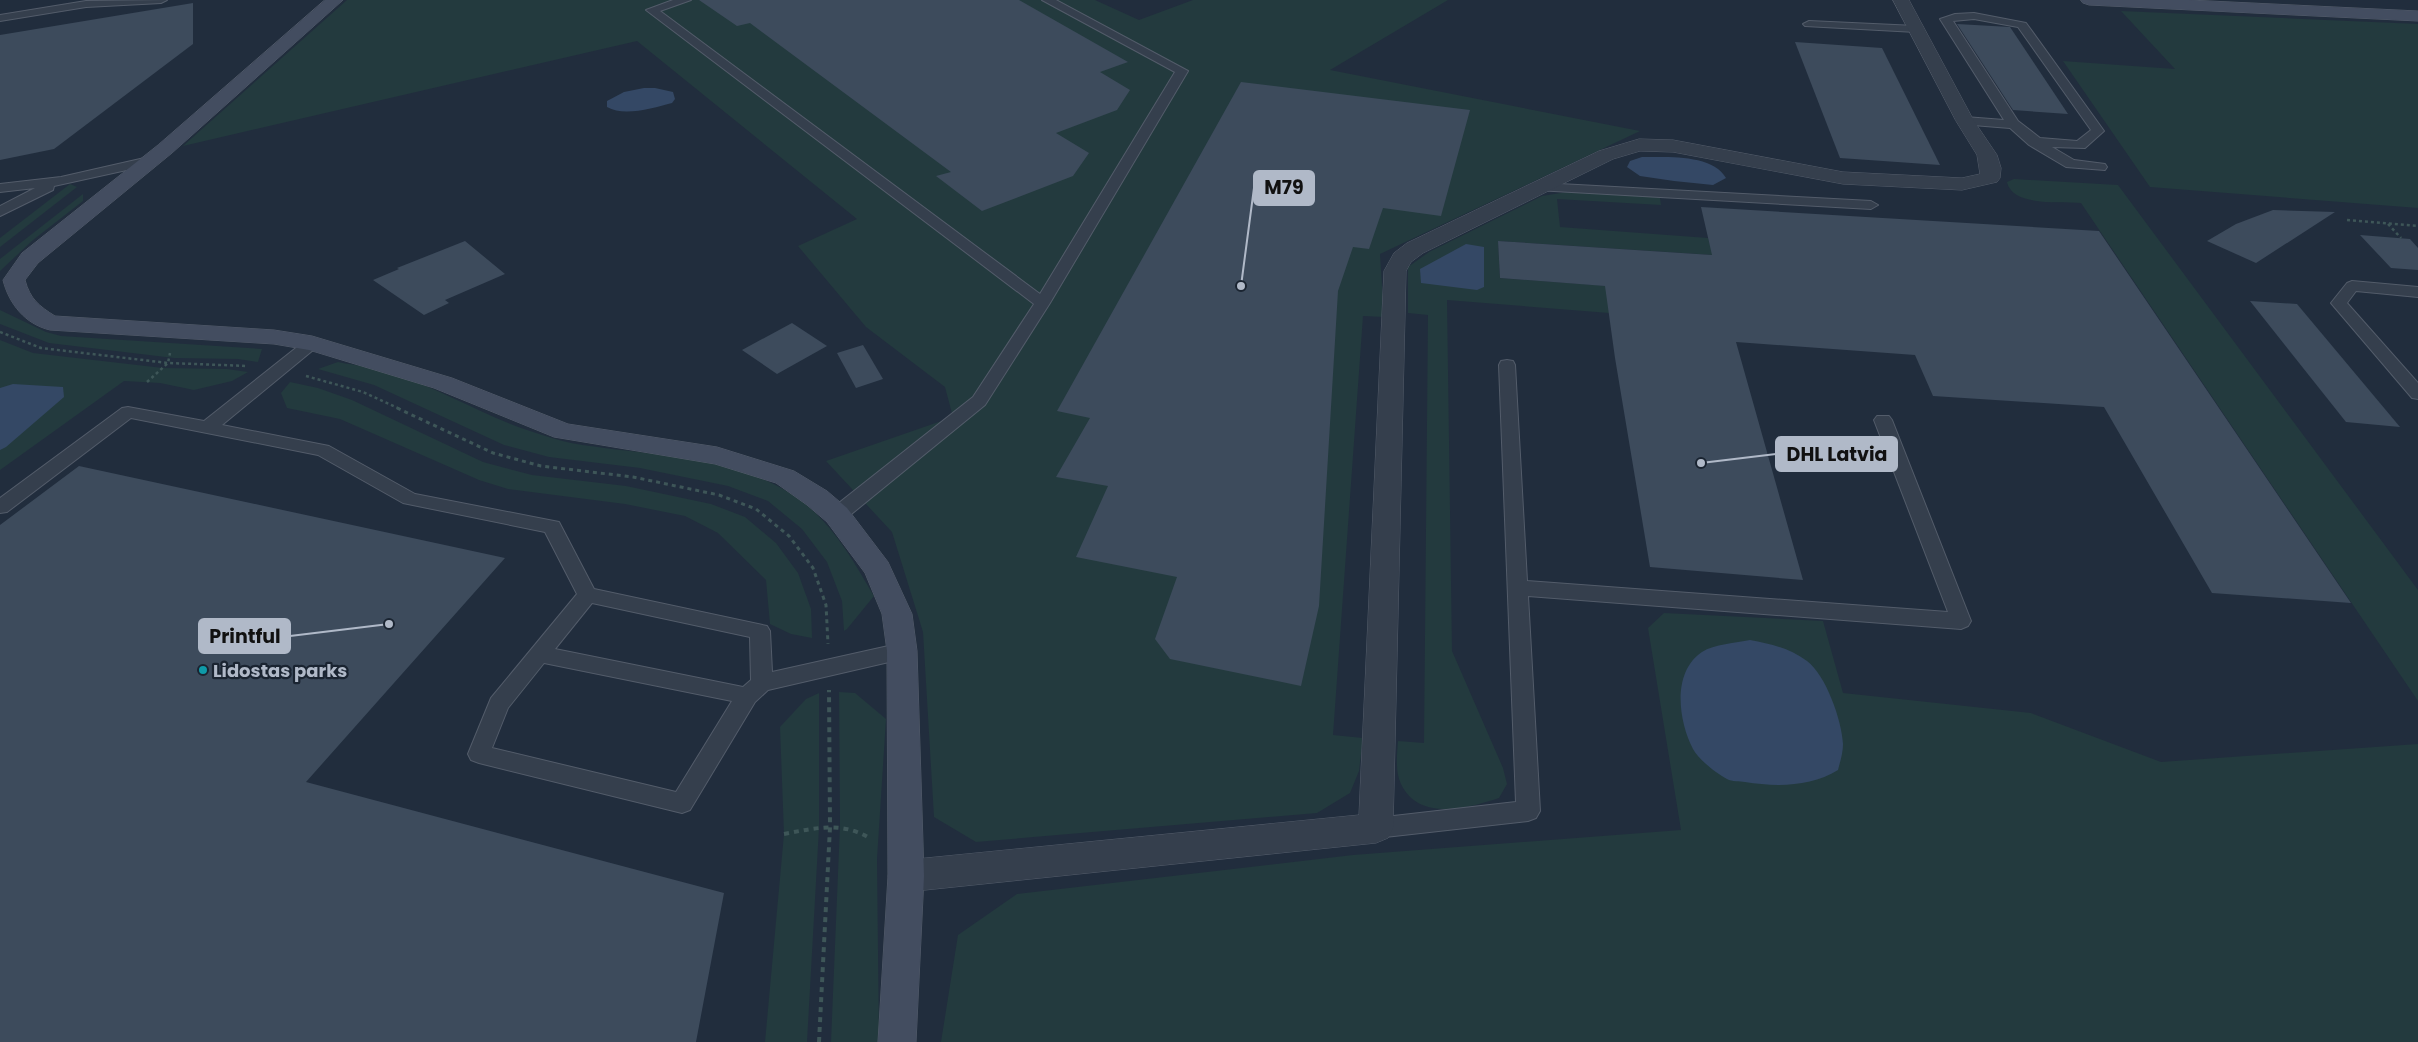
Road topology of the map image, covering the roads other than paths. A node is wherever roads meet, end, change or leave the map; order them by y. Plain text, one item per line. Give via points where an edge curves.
1 (161, 0) edge
2 (335, 0) edge
3 (685, 0) edge
4 (1048, 0) edge
5 (1901, 0) edge
6 (2089, 0) edge
7 (2418, 16) edge
8 (0, 18) edge
9 (1809, 24) dead end
10 (1916, 28) junction
11 (1965, 121) junction
12 (2012, 124) junction
13 (2034, 142) junction
14 (149, 161) junction
15 (2100, 167) dead end
16 (61, 181) junction
17 (1541, 187) junction
18 (0, 188) edge
19 (1871, 205) dead end
20 (0, 212) edge
21 (2418, 292) edge
22 (1042, 303) junction
23 (312, 343) junction
24 (1506, 365) dead end
25 (2418, 394) edge
26 (1883, 420) dead end
27 (207, 428) junction
28 (0, 507) edge
29 (837, 515) junction
30 (1518, 588) junction
31 (587, 594) junction
32 (902, 651) junction
33 (539, 654) junction
34 (754, 690) junction
35 (1376, 828) junction
36 (906, 876) junction
37 (898, 1042) edge

1 - 8 lane via 86,4
2 - 14 street
3 - 22 lane via 652,10
4 - 22 lane via 1182,71
5 - 10 street
6 - 7 street
9 - 10 lane
10 - 11 street
11 - 12 lane
11 - 17 street via 1987,155 1990,178 1962,184 1843,178 1673,146 1639,145 1606,155
12 - 13 lane
12 - 13 lane via 1946,19 1956,16 2004,19 2022,25 2098,131 2080,145
13 - 15 lane via 2071,164
14 - 16 lane
14 - 23 street via 30,258 14,280 18,298 29,310 50,323 274,337
16 - 18 lane
16 - 20 lane
17 - 19 lane
17 - 35 street via 1414,248 1402,258 1395,271
21 - 25 lane via 2352,286 2339,303
22 - 29 lane via 978,401
23 - 27 lane
23 - 29 street via 444,383 563,431 717,456 786,477
24 - 30 lane
26 - 30 lane via 1961,621
27 - 28 lane via 128,412
27 - 31 lane via 323,450 410,499 552,527
29 - 32 street via 878,569 897,614
30 - 35 lane via 1528,812
31 - 33 lane
31 - 34 lane via 760,631
32 - 34 lane
32 - 36 street
33 - 34 lane
33 - 34 lane via 499,704 479,754 682,803
35 - 36 street
36 - 37 street

